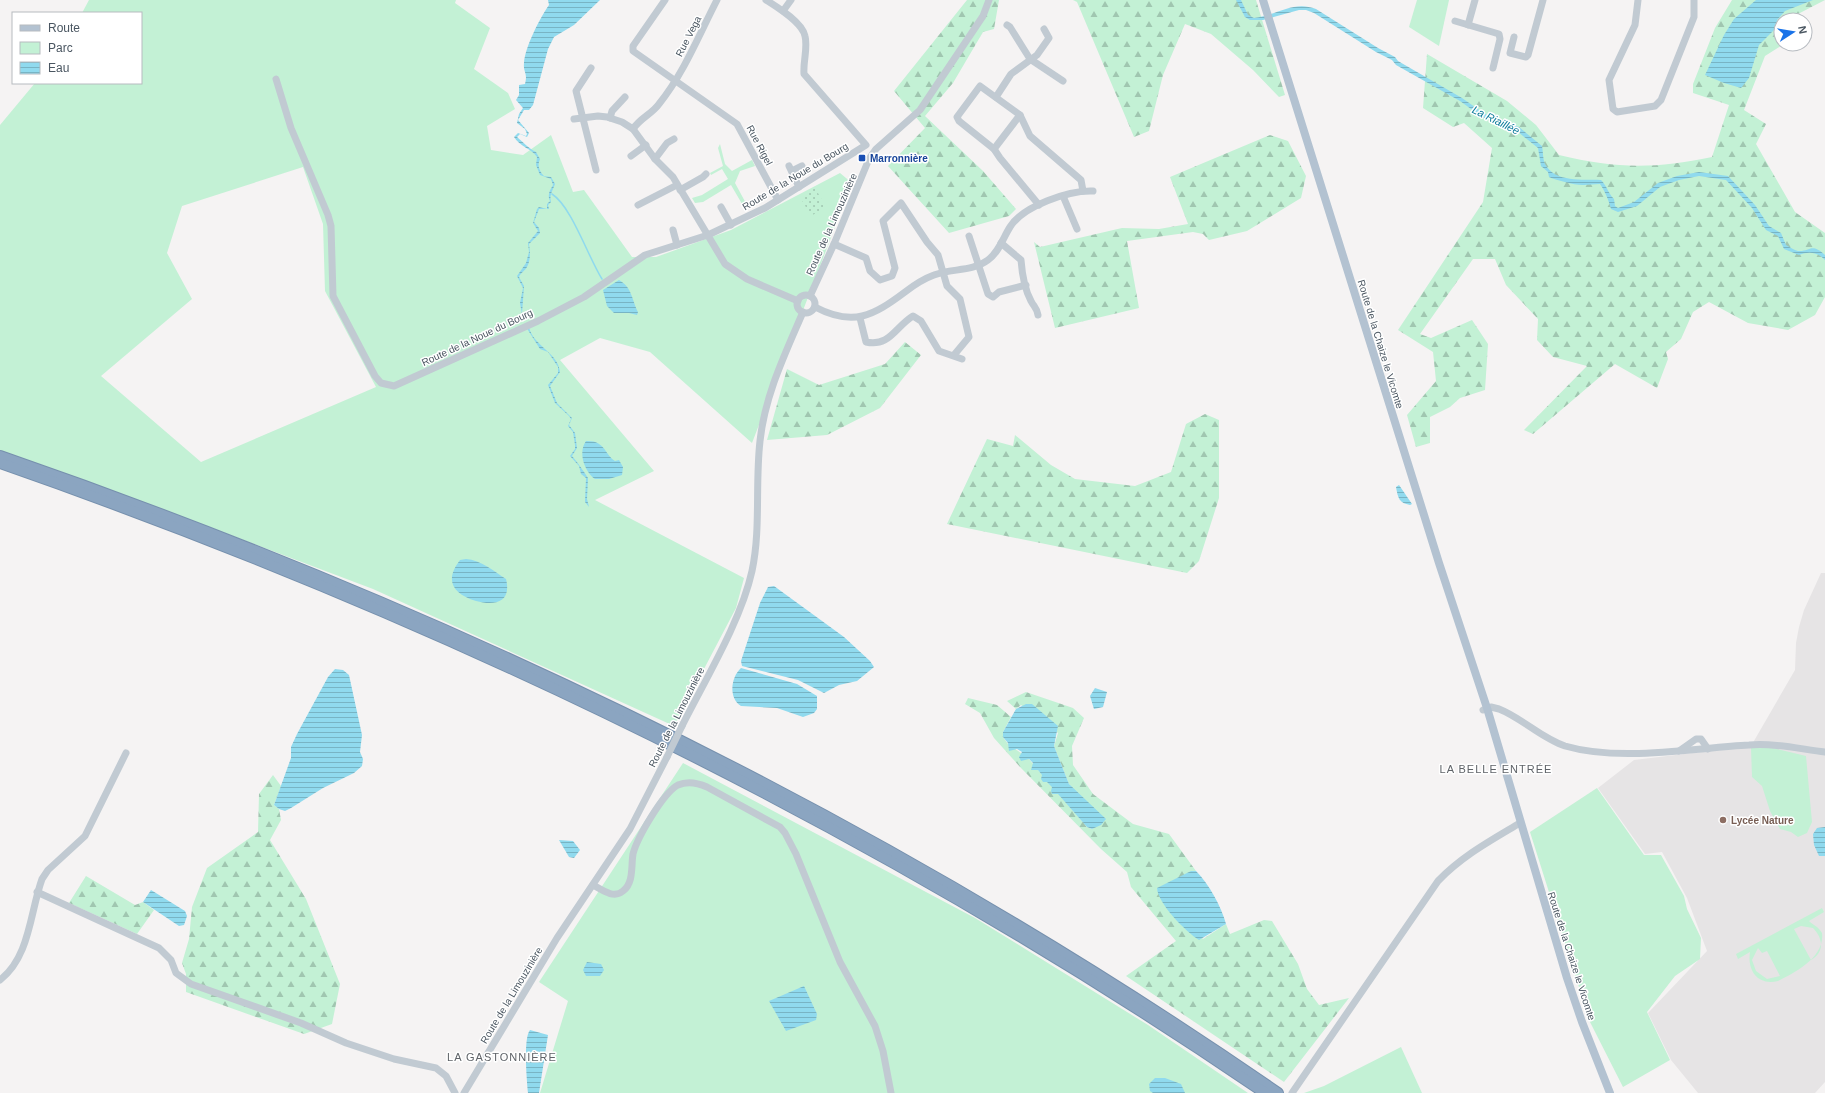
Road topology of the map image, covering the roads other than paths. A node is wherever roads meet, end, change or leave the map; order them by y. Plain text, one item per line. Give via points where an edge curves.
1 (665, 0) edge
2 (717, 0) edge
3 (766, 0) edge
4 (790, 0) edge
5 (989, 0) edge
6 (1263, 0) edge
7 (1475, 0) edge
8 (1543, 0) edge
9 (1638, 0) edge
10 (1694, 0) edge
11 (784, 11) junction
12 (1455, 21) dead end
13 (1006, 25) dead end
14 (1468, 25) junction
15 (1044, 29) dead end
16 (1514, 37) dead end
17 (1030, 59) junction
18 (591, 68) dead end
19 (1493, 68) dead end
20 (276, 79) dead end
21 (675, 81) junction
22 (1063, 82) dead end
23 (625, 97) dead end
24 (996, 97) junction
25 (1020, 115) junction
26 (582, 117) junction
27 (610, 118) junction
28 (574, 119) dead end
29 (633, 129) junction
30 (674, 139) dead end
31 (646, 145) junction
32 (859, 149) junction
33 (994, 149) junction
34 (631, 156) dead end
35 (655, 159) junction
36 (869, 159) junction
37 (802, 166) dead end
38 (596, 170) dead end
39 (706, 174) dead end
40 (678, 187) junction
41 (799, 187) junction
42 (1083, 191) junction
43 (1093, 191) dead end
44 (1063, 196) junction
45 (778, 200) junction
46 (638, 205) dead end
47 (1039, 205) junction
48 (721, 207) dead end
49 (731, 225) junction
50 (1077, 229) dead end
51 (673, 230) dead end
52 (708, 235) junction
53 (969, 236) dead end
54 (834, 244) junction
55 (1001, 244) junction
56 (677, 245) junction
57 (978, 266) junction
58 (942, 272) junction
59 (1026, 285) junction
60 (810, 296) junction
61 (798, 301) junction
62 (815, 307) junction
63 (803, 312) junction
64 (1038, 315) dead end
65 (860, 318) junction
66 (954, 355) junction
67 (962, 359) dead end
68 (0, 456) edge
69 (0, 464) edge
70 (1485, 709) junction
71 (1708, 749) junction
72 (1679, 751) junction
73 (126, 752) dead end
74 (1825, 752) edge
75 (1520, 823) junction
76 (593, 885) junction
77 (37, 892) junction
78 (0, 980) edge
79 (1293, 1091) edge
80 (455, 1093) edge
81 (464, 1093) edge
82 (891, 1093) edge
83 (1265, 1093) edge
84 (1278, 1093) edge
85 (1610, 1093) edge

1 - 21 street, Rue Rigel via 633,49
2 - 21 street, Rue Vega
3 - 11 street
4 - 11 street
5 - 36 street, Route de la Limouzinière via 983,16 920,110 876,149
6 - 70 main road, Route de la Chaize le Vicomte via 1464,641 1471,674
7 - 14 street
8 - 16 street via 1526,57 1510,53
9 - 10 street via 1635,25 1609,80 1613,108 1617,112 1655,106 1661,100 1694,17
11 - 32 street, Route de la Noue du Bourg via 805,34 805,76 866,145
12 - 14 street
13 - 17 street via 1010,27
14 - 19 street via 1499,34
15 - 17 street via 1049,38 1037,55
17 - 22 street
17 - 24 street via 1011,74
18 - 26 street via 576,91
20 - 56 street, Route de la Noue du Bourg via 291,128 331,226 333,296 381,384 401,384 538,321 593,292 645,255
21 - 29 street, Rue Vega via 657,107 643,117
21 - 45 street, Rue Rigel via 737,124
23 - 27 street via 612,111
24 - 25 street
24 - 33 street via 980,86 957,117
25 - 33 street
25 - 42 street via 1030,136 1082,180
26 - 27 street
26 - 28 street
26 - 38 street
27 - 29 street
29 - 31 street
30 - 35 street via 667,143
31 - 34 street
31 - 35 street
32 - 36 street
32 - 41 street, Route de la Noue du Bourg
33 - 47 street
35 - 40 street via 665,168
36 - 54 street, Route de la Limouzinière
37 - 41 street via 790,169
39 - 40 street
40 - 46 street
40 - 52 street
41 - 45 street, Route de la Noue du Bourg
42 - 43 street
42 - 44 street
44 - 47 street
44 - 50 street
45 - 49 street, Route de la Noue du Bourg
47 - 55 street via 1016,219
48 - 49 street
49 - 52 street, Route de la Noue du Bourg
51 - 56 street
52 - 56 street, Route de la Noue du Bourg
52 - 61 street via 720,258 732,270
53 - 57 street
54 - 58 street via 866,258 870,271 880,280 892,276 895,268 883,221 901,203 926,242 938,255
54 - 60 street, Route de la Limouzinière
55 - 57 street via 992,256
55 - 59 street via 1021,260
57 - 58 street
57 - 59 street via 988,294 993,297 999,292
58 - 65 street via 921,281 880,310
58 - 66 street via 947,286 960,299 969,338
59 - 64 street
60 - 61 street via 803,296
60 - 62 street via 814,299
61 - 63 street via 798,307
62 - 63 street
62 - 65 street via 834,316
63 - 76 street, Route de la Limouzinière, bridge via 783,358 763,418 757,470 754,557 749,583 734,621 630,829
65 - 66 street via 866,342 874,344 886,341 913,316 921,321 939,351
66 - 67 street
68 - 84 highway via 176,520 338,584 531,669 676,738 820,813 983,904 1128,994
69 - 83 highway via 173,526 342,594 506,666 672,745 830,827 965,903 1124,1000
70 - 72 street via 1503,710 1564,745 1591,752
70 - 75 main road, Route de la Chaize le Vicomte
71 - 72 street
71 - 72 street via 1701,739 1696,739
71 - 74 street via 1758,745 1787,746
73 - 77 street via 85,836 48,870
75 - 79 street via 1468,854 1438,881
75 - 85 main road, Route de la Chaize le Vicomte via 1574,1000
76 - 81 street, Route de la Limouzinière via 553,945
76 - 82 street via 609,894 623,892 630,880 635,848 663,800 678,785 701,784 776,824 785,833 796,854 840,962 875,1026
77 - 78 street via 21,955 10,973
77 - 80 street via 159,948 171,960 176,973 191,984 301,1023 346,1043 436,1068 446,1076

